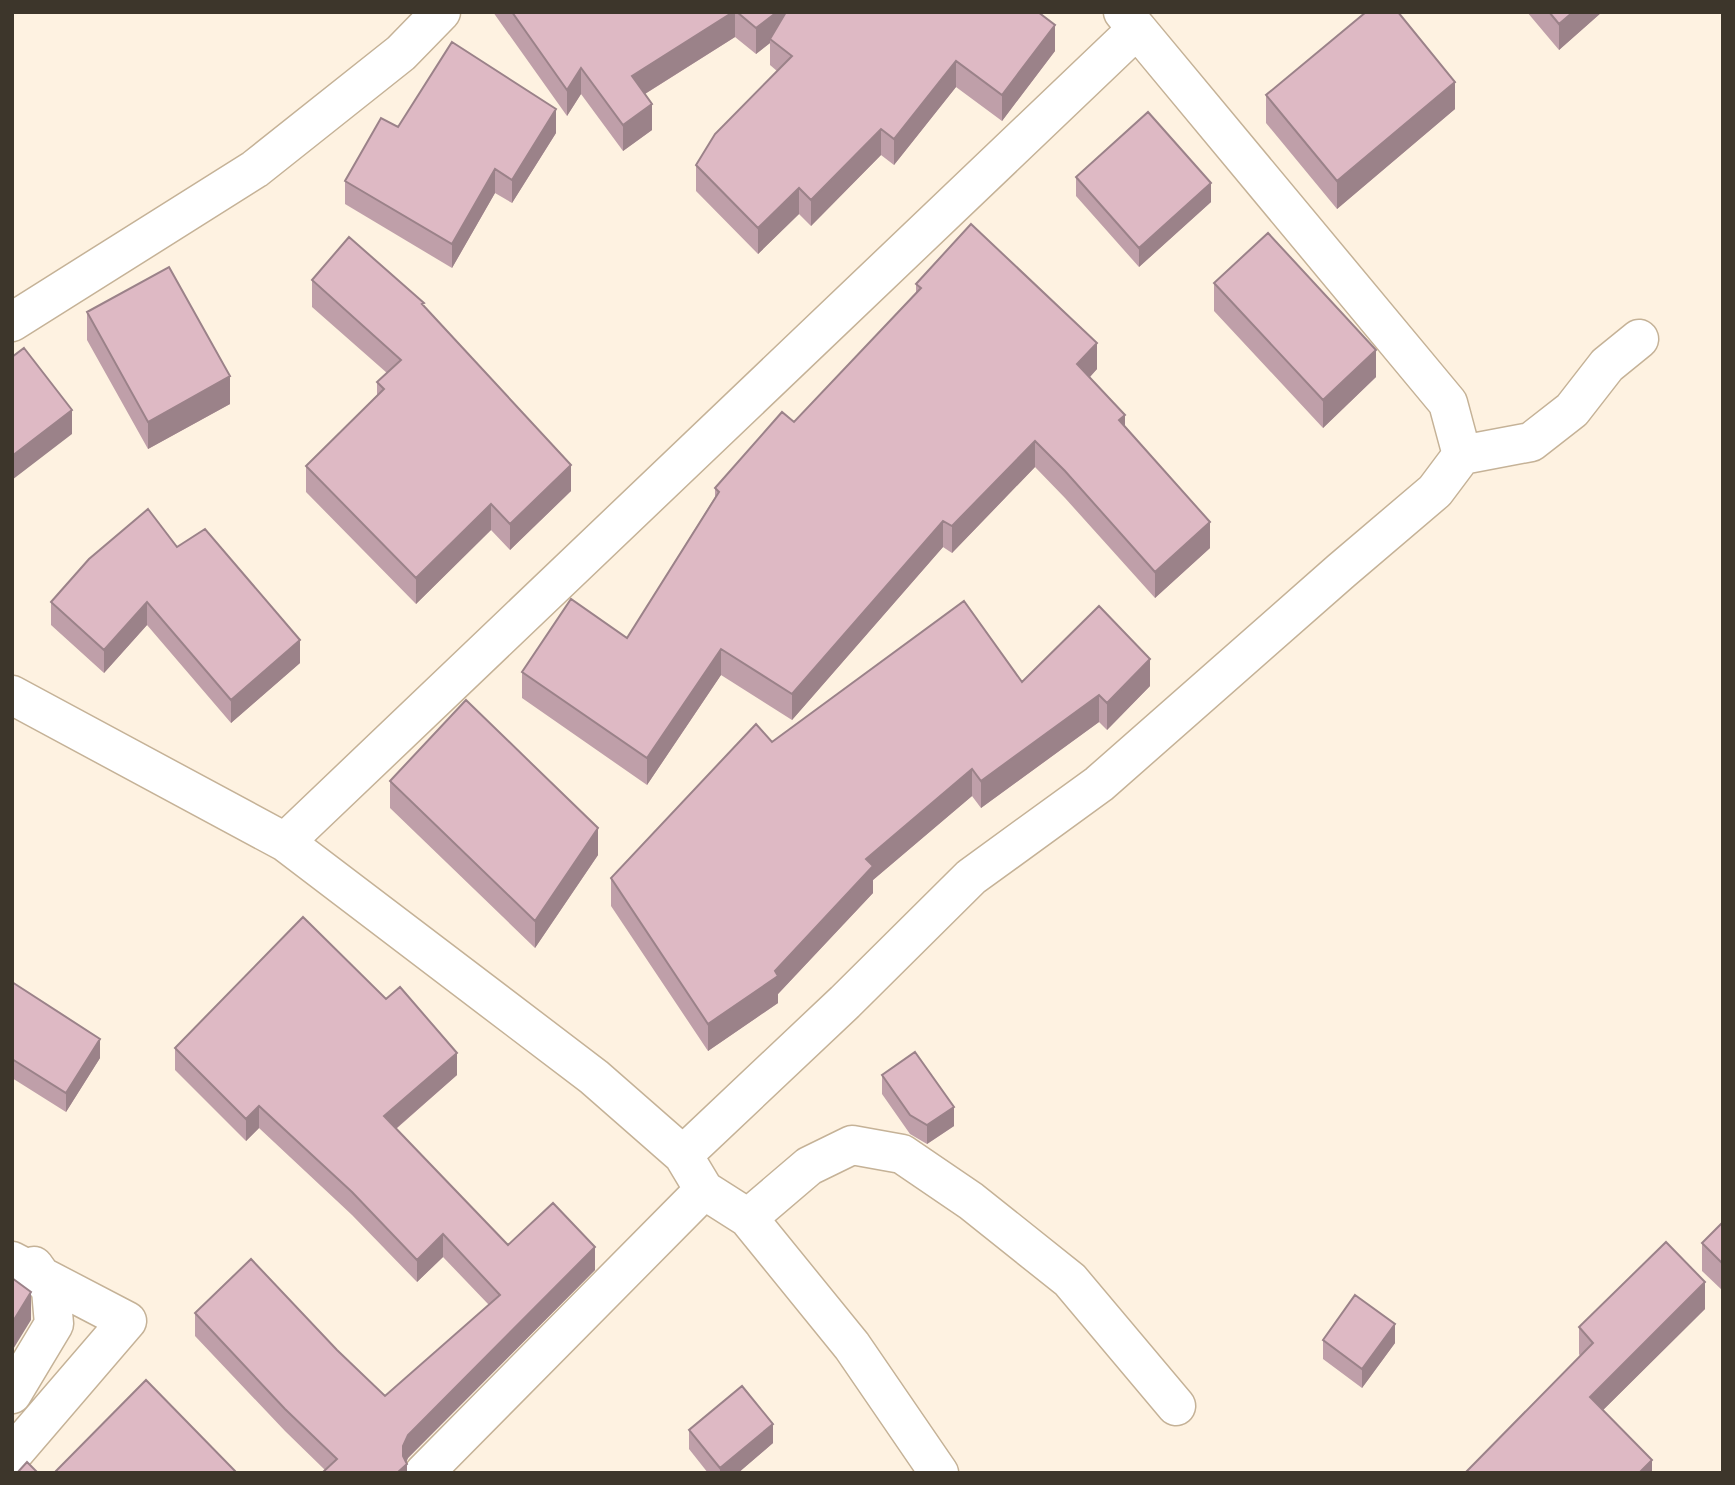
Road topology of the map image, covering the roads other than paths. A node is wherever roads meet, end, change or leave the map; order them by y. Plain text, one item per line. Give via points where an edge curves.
1 (441, 12) edge
2 (1130, 21) edge
3 (12, 322) edge
4 (1639, 339) dead end
5 (1462, 455) junction
6 (12, 695) edge
7 (285, 842) junction
8 (683, 1155) junction
9 (704, 1189) junction
10 (748, 1219) junction
11 (12, 1250) edge
12 (12, 1261) edge
13 (12, 1394) edge
14 (1176, 1406) dead end
15 (12, 1455) edge
16 (424, 1473) edge
17 (939, 1473) edge

1 - 3 street via 401,53 255,169
2 - 5 street via 1448,403
2 - 7 street
4 - 5 street via 1607,365 1572,410 1531,442
5 - 8 street via 1435,491 1100,784 971,877
6 - 7 street
7 - 8 street via 594,1077
8 - 9 street
9 - 10 street
9 - 16 street
10 - 14 street via 809,1166 852,1145 902,1154 971,1201 1070,1280
10 - 17 street via 852,1346
11 - 13 street via 30,1260 51,1290 54,1324
12 - 15 street via 127,1321

